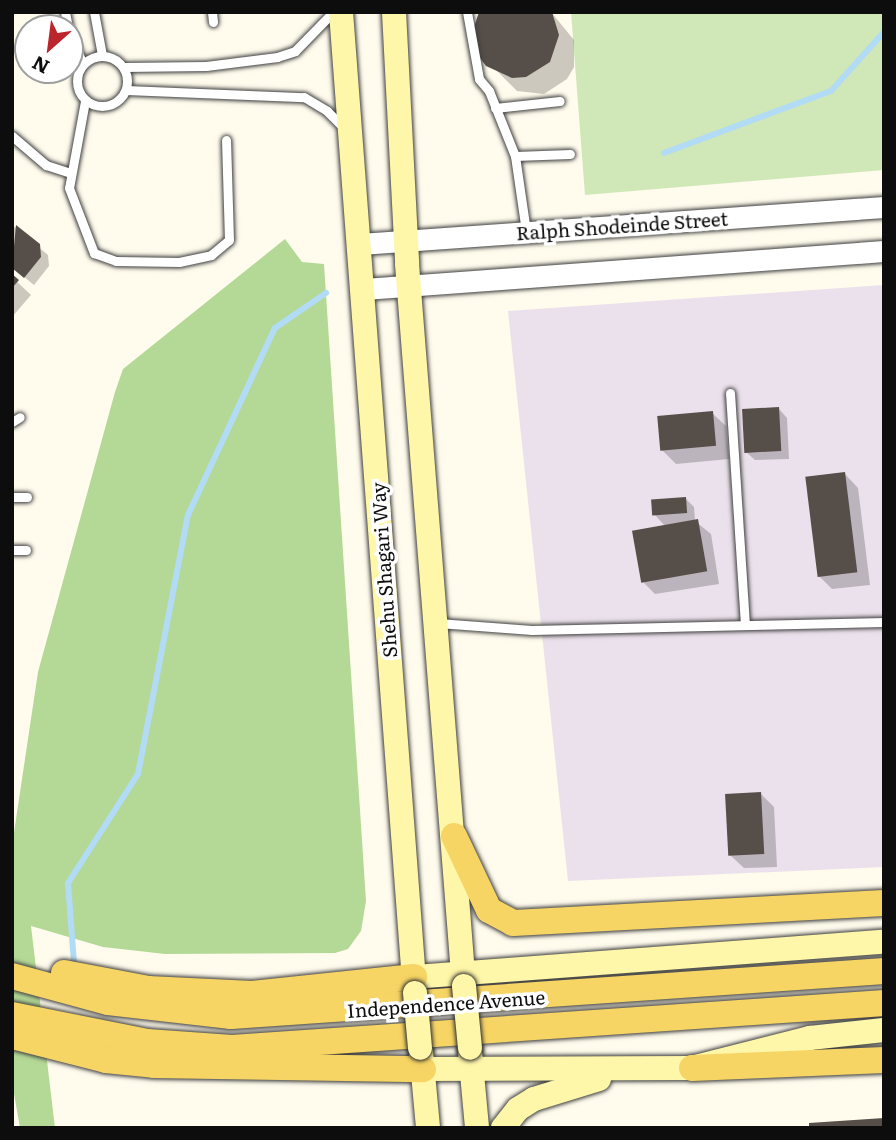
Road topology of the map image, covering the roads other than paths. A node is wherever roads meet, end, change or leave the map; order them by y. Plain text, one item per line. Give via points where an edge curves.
1 (94, 12) edge
2 (333, 12) edge
3 (341, 12) edge
4 (394, 12) edge
5 (467, 12) edge
6 (102, 55) junction
7 (84, 64) edge
8 (124, 67) junction
9 (78, 84) edge
10 (126, 90) junction
11 (85, 101) junction
12 (559, 101) dead end
13 (495, 108) junction
14 (350, 135) junction
15 (12, 136) edge
16 (226, 141) dead end
17 (570, 154) dead end
18 (515, 156) junction
19 (70, 173) junction
20 (884, 207) edge
21 (526, 232) junction
22 (405, 241) junction
23 (360, 244) junction
24 (884, 251) edge
25 (408, 287) junction
26 (364, 289) junction
27 (730, 393) dead end
28 (12, 497) edge
29 (27, 497) dead end
30 (12, 550) edge
31 (26, 550) dead end
32 (884, 622) edge
33 (438, 623) junction
34 (746, 625) junction
35 (454, 836) junction
36 (884, 902) edge
37 (884, 942) edge
38 (12, 961) edge
39 (884, 971) edge
40 (12, 976) edge
41 (463, 979) junction
42 (414, 985) junction
43 (884, 1003) edge
44 (12, 1015) edge
45 (884, 1030) edge
46 (12, 1036) edge
47 (471, 1057) junction
48 (422, 1058) junction
49 (884, 1060) edge
50 (692, 1068) junction
51 (645, 1070) junction
52 (428, 1128) edge
53 (477, 1128) edge
54 (503, 1128) edge

1 - 6 lane
2 - 8 lane via 296,51 276,57 206,66
3 - 14 main road, Shehu Shagari Way
4 - 22 main road
5 - 13 lane via 475,67
6 - 7 lane
6 - 8 lane
8 - 10 lane
9 - 11 lane
10 - 11 lane via 111,105
10 - 14 lane via 304,97 327,111
11 - 19 lane
12 - 13 lane
13 - 18 lane
14 - 23 main road, Shehu Shagari Way
15 - 19 lane via 47,165
16 - 19 lane via 229,240 211,255 179,262 116,261 94,253 72,205
17 - 18 lane
18 - 21 lane
20 - 21 street, Ralph Shodeinde Street
21 - 22 street, Ralph Shodeinde Street
22 - 23 street, Ralph Shodeinde Street
22 - 25 main road
23 - 26 main road, Shehu Shagari Way
24 - 25 street
25 - 26 street
25 - 33 main road
26 - 42 main road, Shehu Shagari Way
27 - 34 lane
28 - 29 lane
30 - 31 lane
32 - 34 lane
33 - 34 lane via 532,630
33 - 35 main road
35 - 36 main road via 489,910 513,923
35 - 41 main road
37 - 41 main road, Independence Avenue
38 - 42 main road via 98,981 200,993
39 - 40 main road, Independence Avenue via 231,1016 108,1002
41 - 42 main road, Independence Avenue
41 - 47 main road, bridge
42 - 48 main road, Shehu Shagari Way, bridge
43 - 44 main road, Independence Avenue via 232,1048 147,1042
45 - 50 main road via 810,1038
46 - 48 main road via 106,1060 154,1065
47 - 48 main road
47 - 51 main road
47 - 53 main road
48 - 52 main road, Shehu Shagari Way
49 - 50 main road
50 - 51 main road
51 - 54 main road via 555,1090 517,1109

